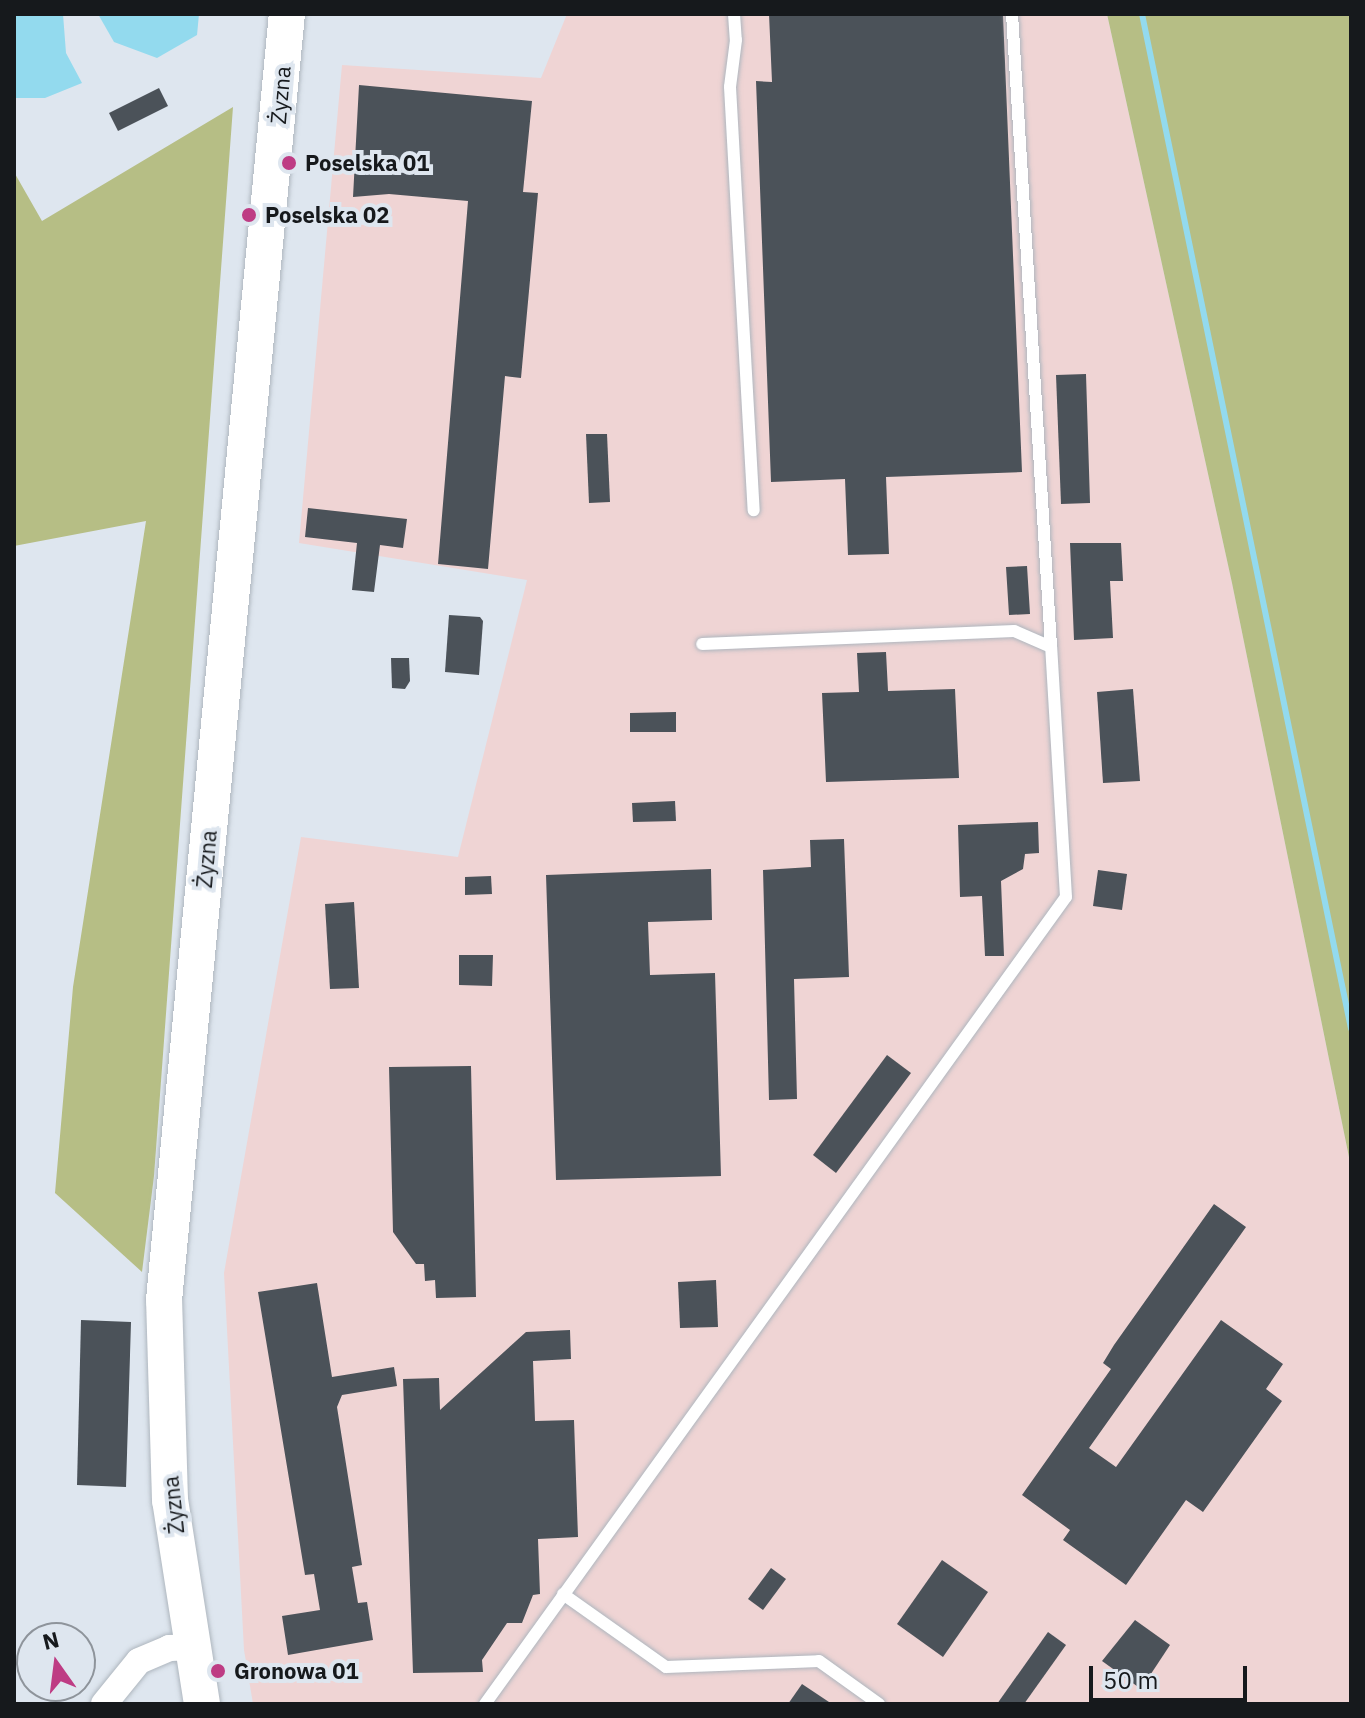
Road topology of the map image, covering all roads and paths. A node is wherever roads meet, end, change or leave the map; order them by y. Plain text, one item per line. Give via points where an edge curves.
1 (287, 14) edge
2 (734, 14) edge
3 (1012, 14) edge
4 (754, 510) dead end
5 (702, 644) dead end
6 (1051, 647) junction
7 (563, 1594) junction
8 (193, 1647) junction
9 (104, 1704) edge
10 (202, 1704) edge
11 (485, 1704) edge
12 (879, 1704) edge

1 - 8 street, Żyzna via 164,1300 170,1500
2 - 4 lane via 730,87
3 - 6 lane
5 - 6 lane via 1014,631
6 - 7 lane via 1066,897
7 - 11 lane
7 - 12 lane via 666,1667 819,1661
8 - 9 street via 169,1648 139,1661
8 - 10 street, Żyzna

